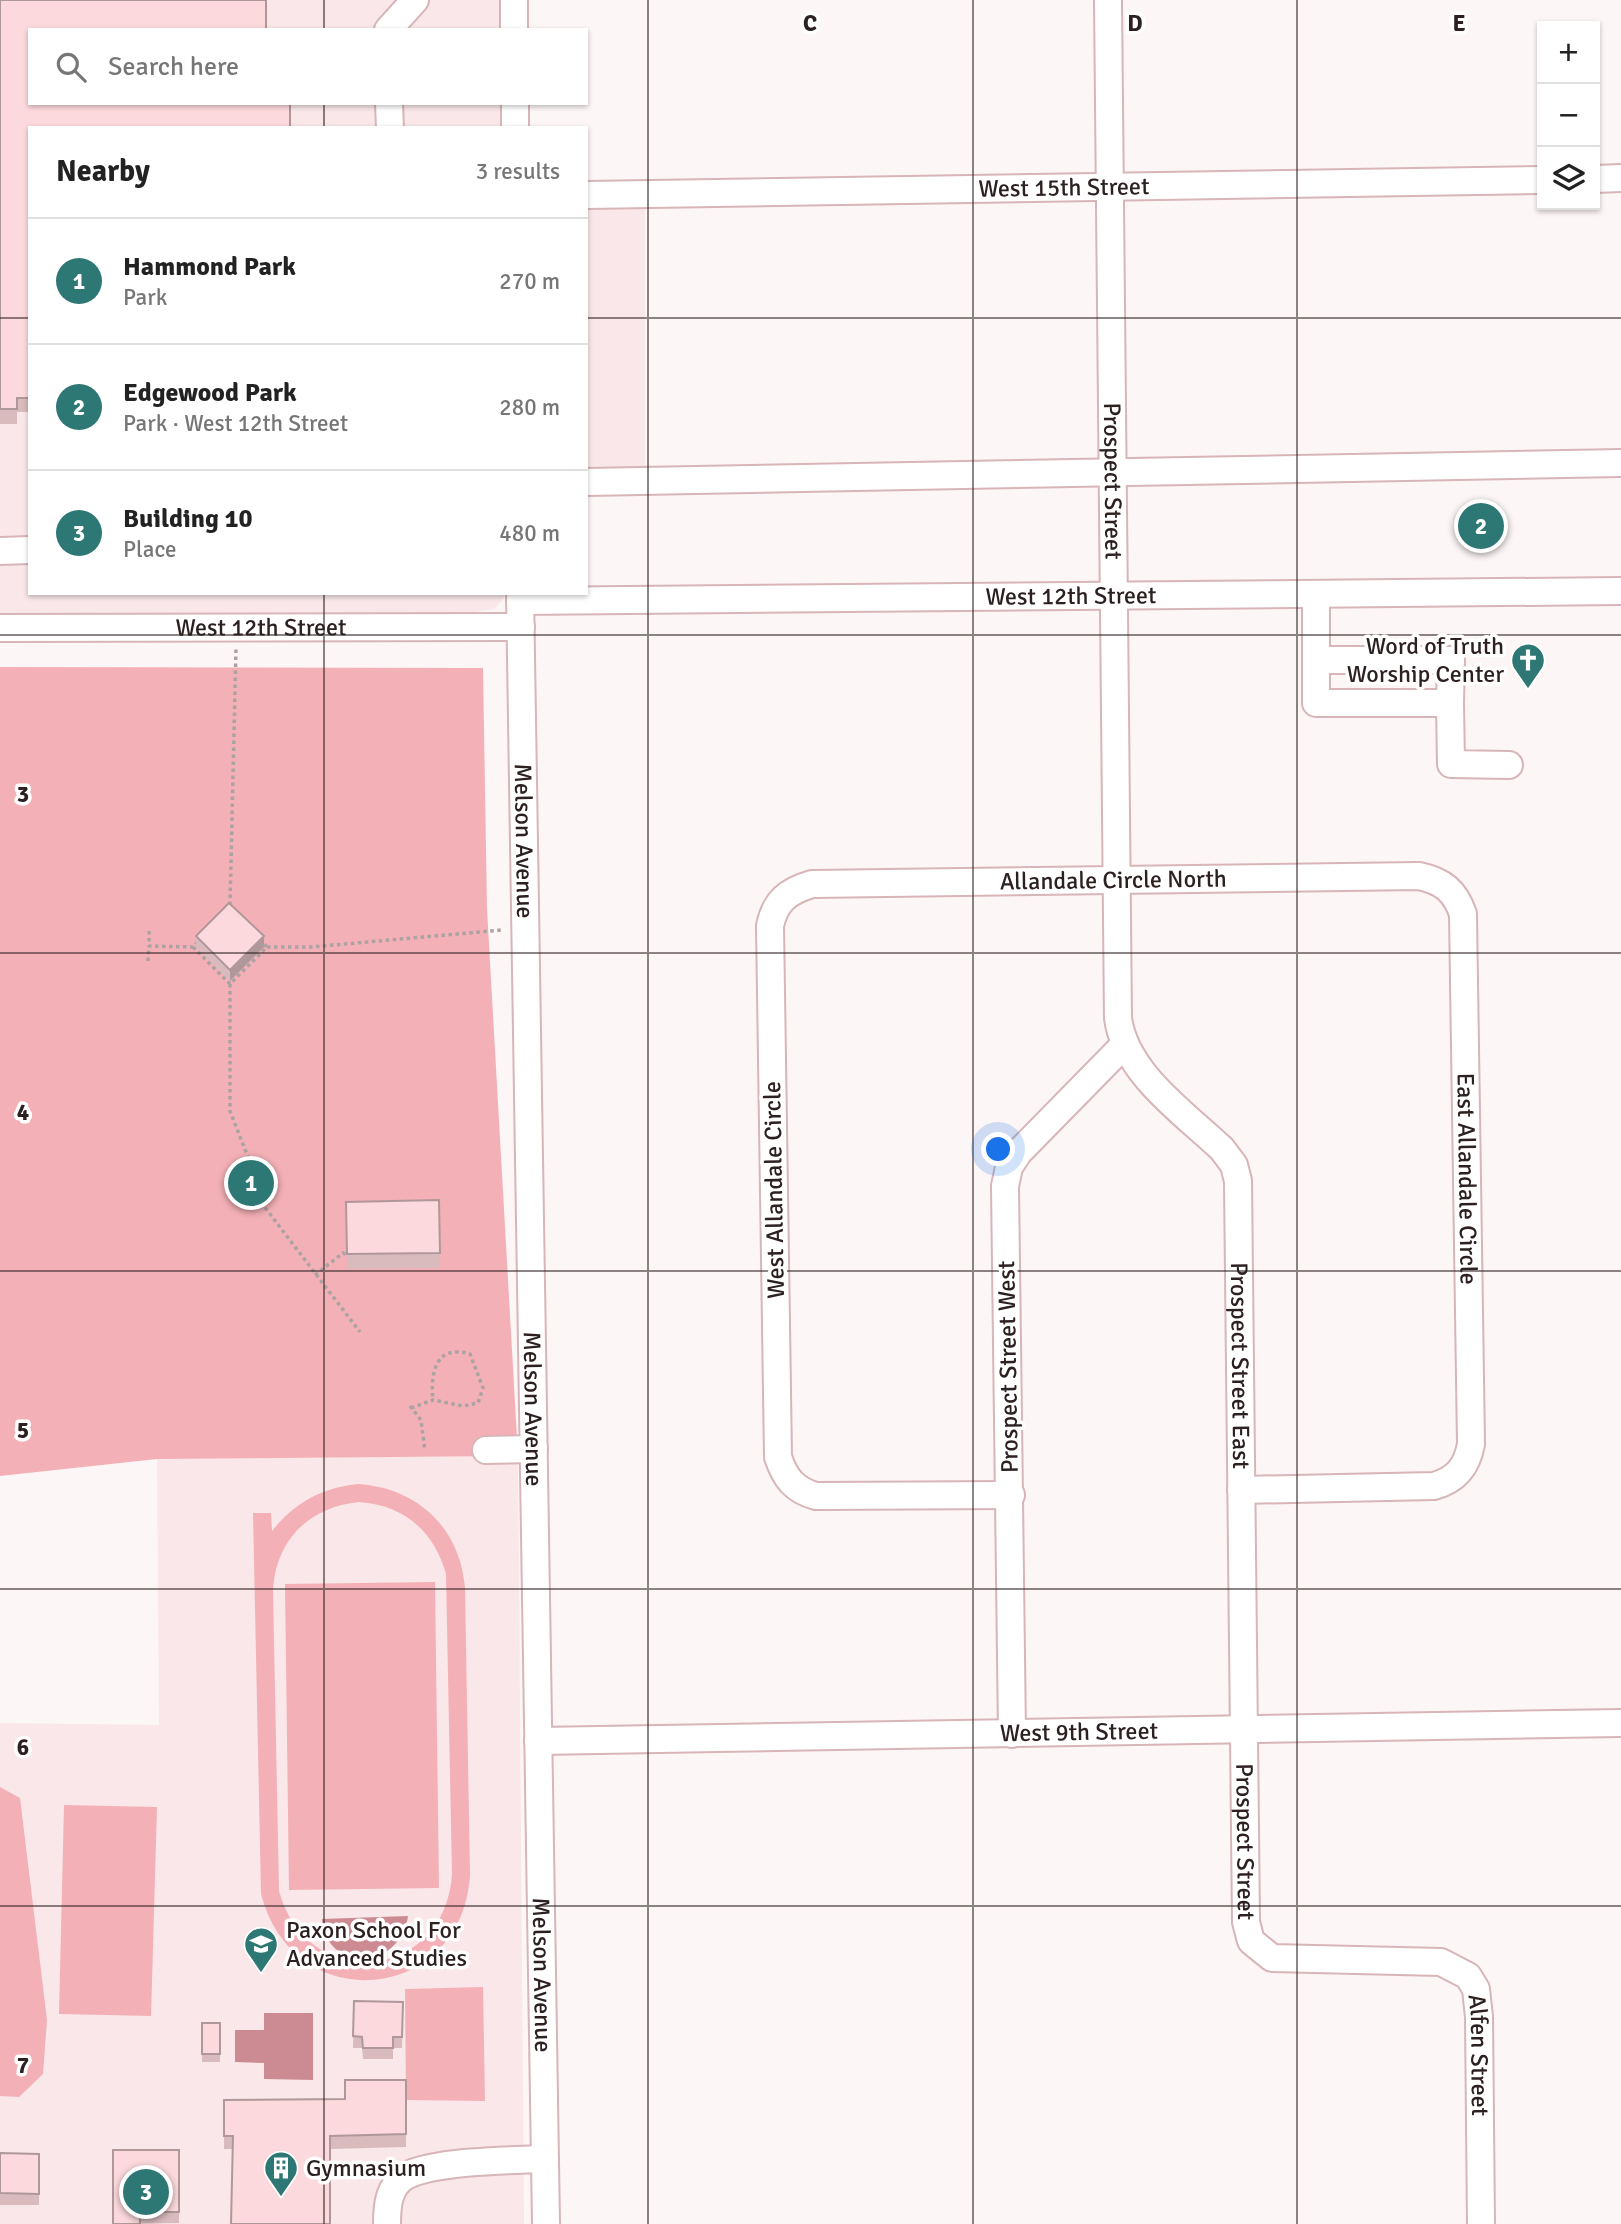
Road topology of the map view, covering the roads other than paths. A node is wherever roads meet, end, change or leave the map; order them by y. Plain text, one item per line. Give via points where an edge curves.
1 (415, 0) edge
2 (514, 0) edge
3 (1108, 0) edge
4 (389, 28) edge
5 (514, 28) edge
6 (389, 105) edge
7 (515, 105) edge
8 (390, 126) edge
9 (515, 126) edge
10 (1621, 178) edge
11 (1600, 179) edge
12 (1537, 180) edge
13 (1110, 187) junction
14 (588, 195) edge
15 (1621, 463) edge
16 (1110, 473) junction
17 (588, 482) edge
18 (0, 551) edge
19 (28, 551) edge
20 (1621, 591) edge
21 (1316, 596) junction
22 (1111, 598) junction
23 (521, 607) edge
24 (0, 628) edge
25 (1317, 660) junction
26 (1450, 703) junction
27 (1509, 765) dead end
28 (1116, 880) junction
29 (1447, 887) joint
30 (782, 898) joint
31 (1124, 1045) junction
32 (486, 1450) dead end
33 (534, 1450) junction
34 (1241, 1490) junction
35 (1011, 1495) junction
36 (1621, 1723) edge
37 (1245, 1730) junction
38 (1012, 1734) junction
39 (538, 1741) junction
40 (1261, 1950) joint
41 (545, 2159) junction
42 (387, 2224) edge
43 (546, 2224) edge
44 (1481, 2224) edge

1 - 4 street
2 - 5 street
3 - 13 street, Prospect Street
6 - 8 street
7 - 9 street
10 - 11 street
12 - 13 street, West 15th Street
13 - 14 street, West 15th Street
13 - 16 street, Prospect Street
15 - 16 street
16 - 17 street
16 - 22 street, Prospect Street
18 - 19 street
20 - 21 street, West 12th Street
21 - 22 street, West 12th Street
21 - 25 street
22 - 23 street, West 12th Street
22 - 28 street, Prospect Street
23 - 24 street, West 12th Street
23 - 33 street, Melson Avenue
25 - 26 street via 1451,660
25 - 26 street via 1316,703
26 - 27 street via 1451,764
28 - 29 street, Allandale Circle North via 1419,876
28 - 30 street, Allandale Circle North via 811,884
28 - 31 street, Prospect Street via 1118,1018
29 - 34 street, East Allandale Circle via 1463,914 1468,1460 1449,1482 1434,1486
30 - 35 street, West Allandale Circle via 770,926 778,1457 790,1482 800,1492 816,1496
31 - 34 street, Prospect Street East via 1152,1082 1234,1165 1238,1181
31 - 35 street, Prospect Street West via 1009,1167 1005,1186
32 - 33 street
33 - 39 street, Melson Avenue
34 - 37 street, Prospect Street East
35 - 38 street, Prospect Street West
36 - 37 street, West 9th Street
37 - 38 street, West 9th Street
37 - 40 street, Prospect Street via 1246,1922 1251,1941
38 - 39 street, West 9th Street
39 - 41 street, Melson Avenue
40 - 44 street, Alfen Street via 1272,1958 1288,1960 1441,1962 1468,1976 1476,1989 1479,2017
41 - 42 street via 429,2167 403,2177 387,2199
41 - 43 street, Melson Avenue

